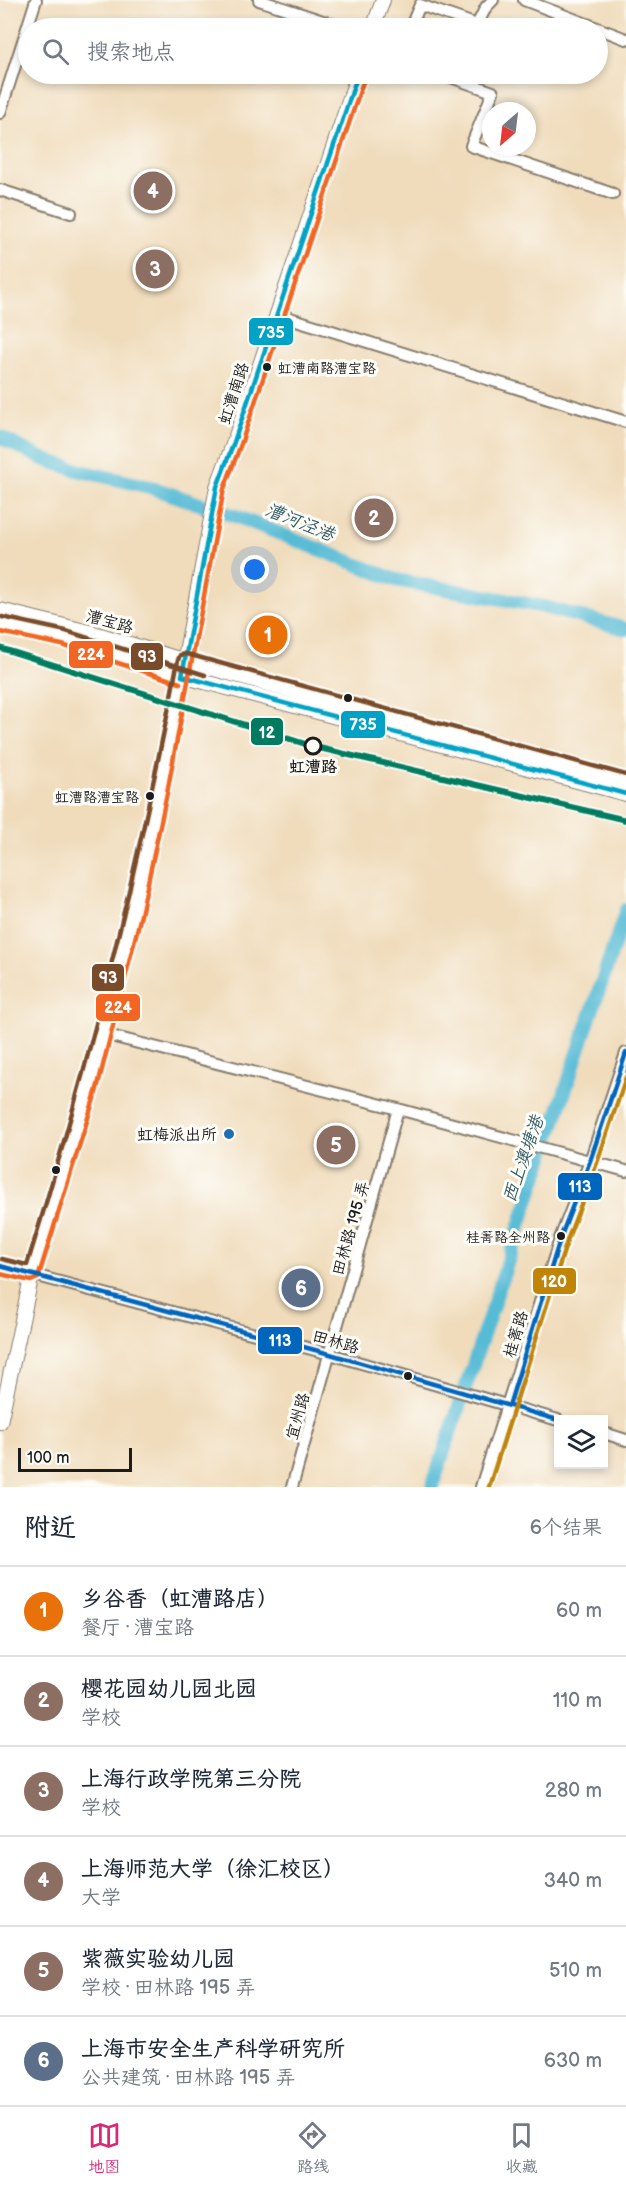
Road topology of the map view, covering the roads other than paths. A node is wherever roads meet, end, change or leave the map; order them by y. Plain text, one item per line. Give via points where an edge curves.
1 (36, 0) edge
2 (259, 0) edge
3 (383, 0) edge
4 (493, 0) edge
5 (524, 0) edge
6 (30, 18) edge
7 (314, 18) edge
8 (377, 18) edge
9 (414, 18) edge
10 (457, 18) edge
11 (480, 18) edge
12 (571, 18) edge
13 (608, 32) edge
14 (626, 39) edge
15 (18, 52) edge
16 (355, 84) edge
17 (470, 84) edge
18 (2, 99) edge
19 (0, 113) edge
20 (0, 190) edge
21 (613, 194) dead end
22 (71, 213) dead end
23 (277, 314) junction
24 (626, 422) edge
25 (0, 610) edge
26 (0, 624) edge
27 (184, 661) junction
28 (182, 676) junction
29 (626, 783) edge
30 (626, 794) edge
31 (103, 1034) junction
32 (626, 1053) edge
33 (398, 1110) junction
34 (590, 1161) junction
35 (626, 1171) edge
36 (0, 1266) edge
37 (32, 1275) junction
38 (330, 1354) junction
39 (509, 1406) junction
40 (554, 1419) edge
41 (0, 1422) edge
42 (608, 1435) edge
43 (626, 1440) edge
44 (292, 1487) edge
45 (481, 1487) edge

1 - 6 street
2 - 7 street
3 - 8 main road
4 - 11 street
5 - 12 street
9 - 10 street via 420,5
13 - 14 street
15 - 18 street
16 - 23 main road, 虹漕南路
17 - 21 street via 493,92 471,146
18 - 19 street
20 - 22 street
23 - 24 street
23 - 27 main road, 虹漕南路 via 217,487
25 - 27 main road, 漕宝路
26 - 28 main road, 漕宝路 via 64,638
27 - 28 main road
27 - 29 main road, 漕宝路
28 - 30 main road, 漕宝路
28 - 31 main road via 159,796
31 - 33 street
31 - 37 main road
32 - 34 street, 桂箐路
33 - 34 street
33 - 38 street, 田林路 195 弄
34 - 35 street
34 - 39 street, 桂箐路 via 561,1236
36 - 37 street, 田林路
37 - 38 street, 田林路
37 - 41 main road
38 - 39 street, 田林路
38 - 44 street, 宜州路
39 - 40 street, 田林路
39 - 45 street, 桂箐路
42 - 43 street

